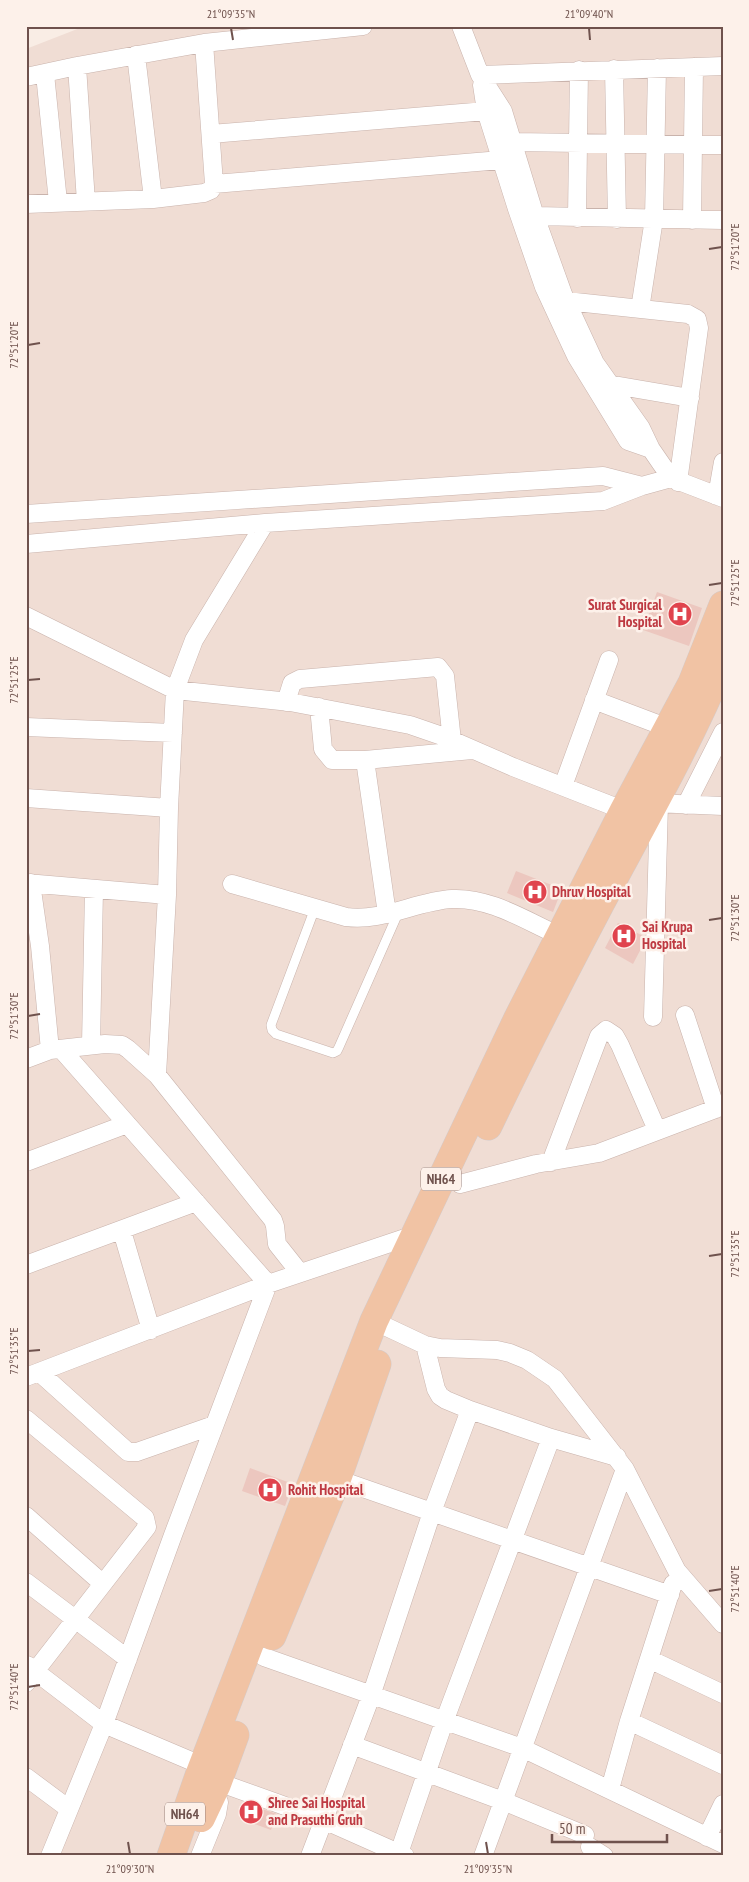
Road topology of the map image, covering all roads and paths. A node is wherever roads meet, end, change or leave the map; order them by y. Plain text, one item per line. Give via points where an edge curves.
1 (363, 26) edge
2 (461, 26) edge
3 (204, 43) junction
4 (136, 55) junction
5 (77, 66) junction
6 (723, 66) edge
7 (694, 67) junction
8 (657, 68) junction
9 (579, 70) junction
10 (614, 70) junction
11 (45, 74) junction
12 (480, 75) junction
13 (26, 77) edge
14 (486, 111) junction
15 (211, 134) junction
16 (513, 142) junction
17 (577, 144) junction
18 (616, 144) junction
19 (656, 144) junction
20 (693, 144) junction
21 (723, 145) edge
22 (501, 160) junction
23 (214, 184) junction
24 (153, 199) junction
25 (58, 202) junction
26 (86, 202) junction
27 (26, 204) edge
28 (535, 216) junction
29 (577, 218) junction
30 (617, 219) junction
31 (654, 219) junction
32 (692, 220) junction
33 (723, 220) edge
34 (566, 301) junction
35 (640, 309) junction
36 (608, 384) junction
37 (690, 398) junction
38 (651, 449) junction
39 (723, 462) edge
40 (674, 480) junction
41 (642, 486) junction
42 (720, 497) edge
43 (26, 514) edge
44 (265, 523) junction
45 (26, 544) edge
46 (723, 605) edge
47 (26, 616) edge
48 (609, 660) dead end
49 (723, 661) edge
50 (175, 690) junction
51 (594, 700) junction
52 (286, 702) junction
53 (319, 707) junction
54 (26, 727) edge
55 (668, 728) junction
56 (723, 732) edge
57 (173, 733) junction
58 (452, 741) junction
59 (473, 750) junction
60 (365, 760) junction
61 (563, 786) junction
62 (26, 798) edge
63 (686, 805) junction
64 (723, 806) edge
65 (169, 808) junction
66 (645, 809) junction
67 (29, 883) edge
68 (232, 884) dead end
69 (94, 889) junction
70 (167, 895) junction
71 (314, 908) junction
72 (393, 913) junction
73 (560, 936) junction
74 (33, 949) edge
75 (685, 1015) dead end
76 (653, 1017) dead end
77 (91, 1045) junction
78 (55, 1049) junction
79 (26, 1059) edge
80 (157, 1075) junction
81 (719, 1108) edge
82 (127, 1124) junction
83 (657, 1130) junction
84 (26, 1162) edge
85 (551, 1162) junction
86 (460, 1184) junction
87 (196, 1202) junction
88 (122, 1231) junction
89 (414, 1235) junction
90 (26, 1265) edge
91 (300, 1273) junction
92 (268, 1284) junction
93 (381, 1324) junction
94 (150, 1330) junction
95 (425, 1345) junction
96 (30, 1372) edge
97 (470, 1410) junction
98 (26, 1419) edge
99 (214, 1425) junction
100 (552, 1438) junction
101 (621, 1463) junction
102 (337, 1479) junction
103 (432, 1512) junction
104 (26, 1516) edge
105 (513, 1540) junction
106 (589, 1567) junction
107 (677, 1570) junction
108 (26, 1582) edge
109 (102, 1583) junction
110 (670, 1594) junction
111 (76, 1619) junction
112 (723, 1624) edge
113 (264, 1657) junction
114 (128, 1659) junction
115 (649, 1659) junction
116 (29, 1673) edge
117 (723, 1694) edge
118 (371, 1696) junction
119 (629, 1721) junction
120 (444, 1722) junction
121 (104, 1724) junction
122 (352, 1745) junction
123 (522, 1748) junction
124 (723, 1765) edge
125 (427, 1773) junction
126 (209, 1776) junction
127 (26, 1777) edge
128 (610, 1789) junction
129 (503, 1801) junction
130 (723, 1804) edge
131 (69, 1809) junction
132 (324, 1820) junction
133 (707, 1837) junction
134 (723, 1844) edge
135 (593, 1846) edge
136 (401, 1855) edge
137 (50, 1856) edge
138 (157, 1856) edge
139 (170, 1856) edge
140 (184, 1856) edge
141 (200, 1856) edge
142 (310, 1856) edge
143 (483, 1856) edge

1 - 3 street
2 - 12 street
3 - 4 street
3 - 15 street
4 - 5 street
4 - 24 street
5 - 11 street
5 - 26 street
6 - 7 street
7 - 8 street
7 - 20 street
8 - 10 street
8 - 19 street
9 - 10 street
9 - 12 street
9 - 17 street
10 - 18 street
11 - 13 street
11 - 25 street
12 - 14 street
12 - 16 street via 503,112
14 - 15 street
14 - 22 street
15 - 23 street
16 - 17 street
16 - 28 street
17 - 18 street
17 - 29 street
18 - 19 street
18 - 30 street
19 - 20 street
19 - 31 street
20 - 21 street
20 - 32 street
22 - 23 street
22 - 38 street via 544,287 576,356 628,442
23 - 24 street via 211,190 204,192
24 - 26 street
25 - 26 street
25 - 27 street
28 - 29 street
28 - 34 street
29 - 30 street
30 - 31 street
31 - 32 street
31 - 35 street
32 - 33 street
34 - 35 street
34 - 36 street
35 - 37 street via 688,314 699,322
36 - 37 street
36 - 38 street
37 - 40 street
38 - 40 street
39 - 42 street
40 - 41 street
40 - 42 street
41 - 43 street via 603,476
41 - 44 street via 603,501
44 - 45 street
44 - 50 street via 197,634
46 - 55 main road, NH64 via 692,682
47 - 50 street
48 - 51 street
49 - 66 main road, NH64 via 710,692
50 - 52 street
50 - 57 street
51 - 55 street
51 - 61 street
52 - 53 street
52 - 58 street via 292,683 300,680 438,667 445,676
53 - 58 street via 410,725
53 - 60 street via 321,744 328,757 332,760
54 - 57 street
55 - 66 main road, NH64
56 - 63 street
57 - 65 street
58 - 59 street
59 - 60 street
59 - 61 street
60 - 72 street
61 - 66 street
62 - 65 street
63 - 64 street
63 - 66 street
65 - 70 street
66 - 73 main road, NH64
66 - 76 street
66 - 86 main road, NH64
67 - 69 street
67 - 74 street
68 - 71 street
69 - 70 street
69 - 77 street
70 - 80 street
71 - 72 street via 356,919
71 - 72 lane via 271,1025 276,1034 333,1053 339,1047
72 - 73 street via 451,899 479,900
73 - 89 main road, NH64
74 - 78 street
75 - 81 street
77 - 78 street
77 - 80 street via 122,1045
78 - 79 street
78 - 82 street
80 - 91 street via 273,1220 277,1244
81 - 83 street
82 - 84 street
82 - 87 street
83 - 85 street via 599,1153
83 - 85 street via 620,1045 606,1030 598,1036
85 - 86 street
86 - 93 main road, NH64
87 - 88 street
87 - 92 street
88 - 90 street
88 - 94 street
89 - 91 street
89 - 93 main road, NH64
91 - 92 street
92 - 94 street
92 - 99 street
93 - 95 street
93 - 102 main road, NH64
93 - 126 main road, NH64
94 - 96 street
95 - 97 street via 440,1396
95 - 101 street via 497,1350 527,1360 555,1379
96 - 99 street via 128,1452 137,1452
97 - 100 street
97 - 103 street
98 - 109 street via 147,1521 147,1527
99 - 114 street
100 - 101 street
100 - 105 street
101 - 106 street
101 - 107 street
102 - 103 street
102 - 113 main road, NH64
103 - 105 street
103 - 118 street
104 - 109 street
105 - 106 street
105 - 120 street
106 - 110 street
106 - 123 street
107 - 110 street
107 - 112 street
108 - 111 street
109 - 111 street
110 - 115 street
111 - 114 street
111 - 116 street
113 - 118 street
113 - 126 main road, NH64
114 - 121 street
115 - 117 street
115 - 119 street
116 - 121 street
118 - 120 street
118 - 122 street
119 - 124 street
119 - 128 street
120 - 123 street
120 - 125 street
121 - 126 street
121 - 131 street
122 - 125 street
122 - 132 street
123 - 128 street
123 - 129 street
125 - 129 street
125 - 136 street
126 - 132 street
126 - 138 street via 182,1796
126 - 139 main road, NH64
126 - 140 main road, NH64
126 - 141 street via 218,1808
127 - 131 street
128 - 133 street
129 - 135 street
129 - 143 street
130 - 133 street
131 - 137 street
132 - 136 street
132 - 142 street
133 - 134 street

